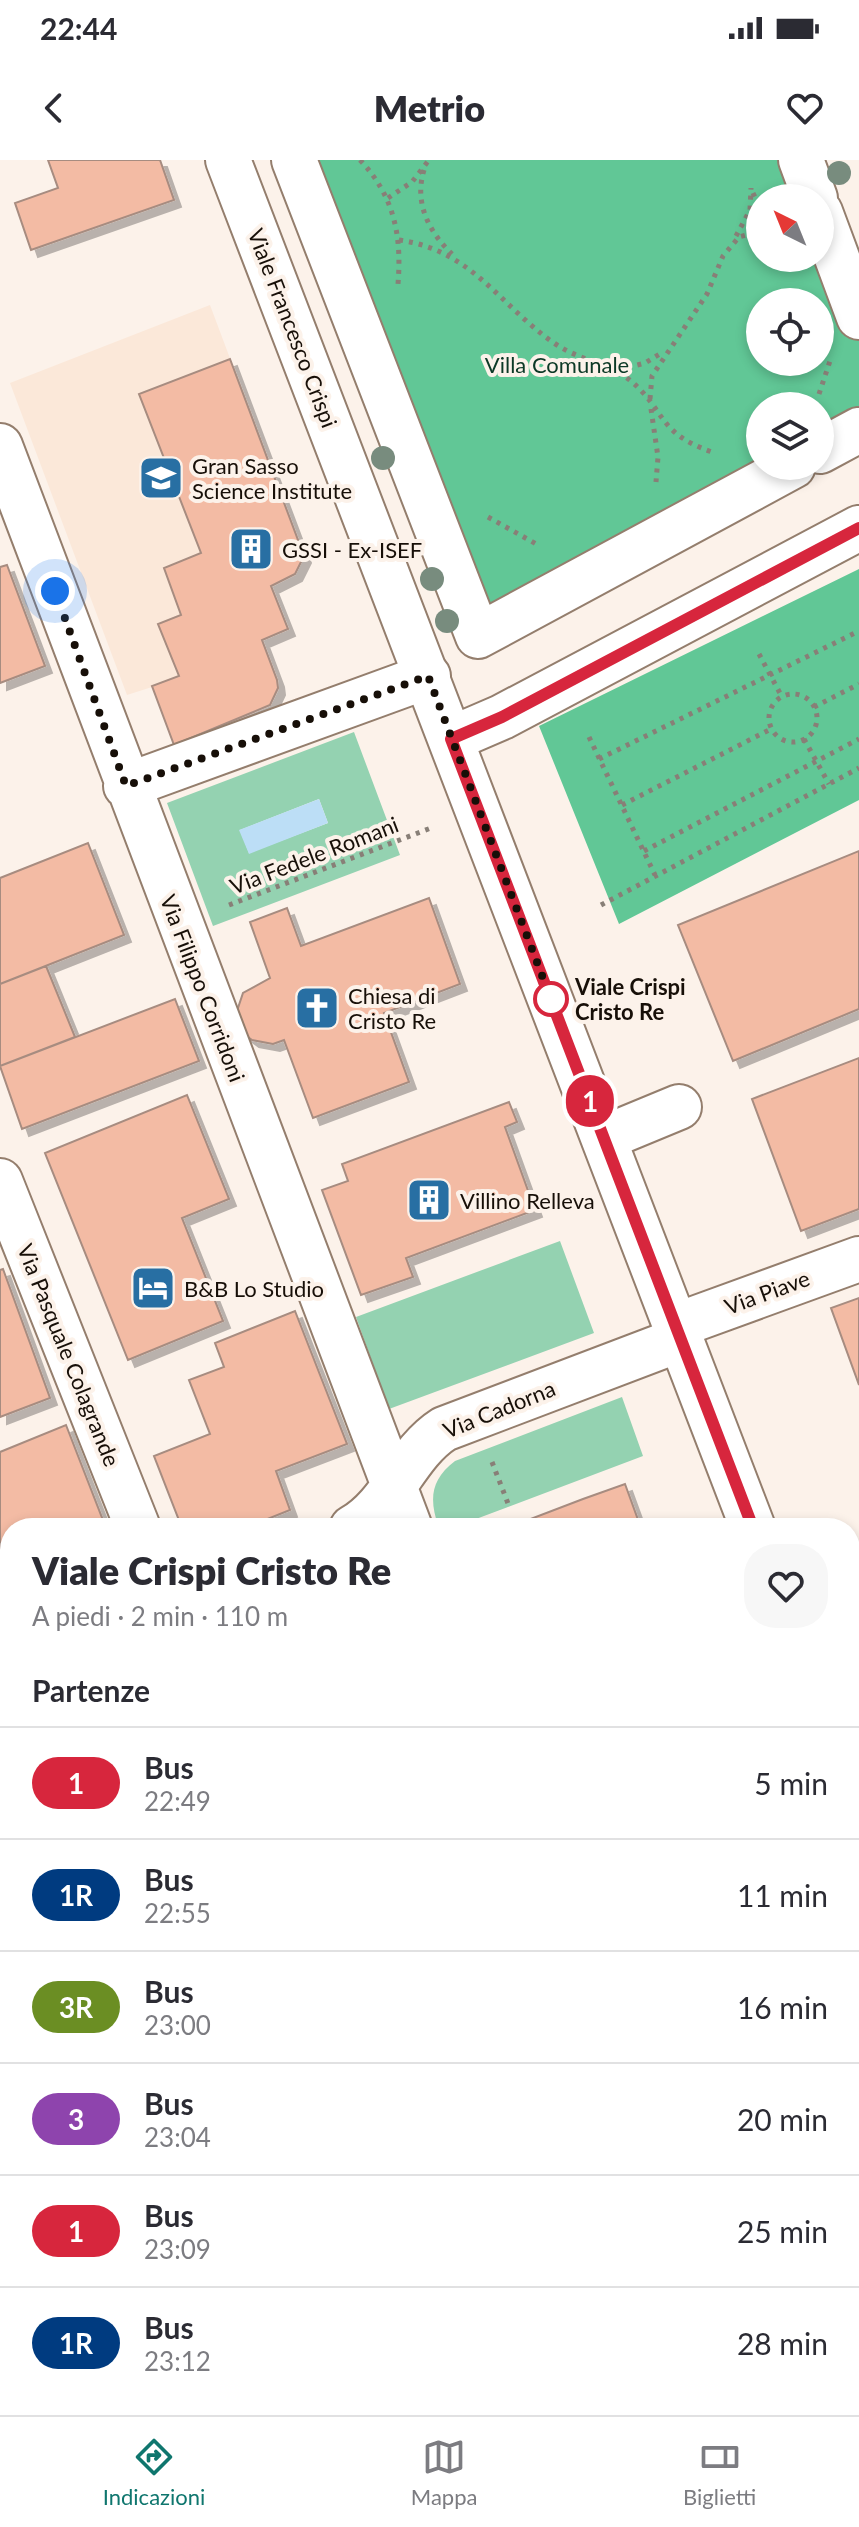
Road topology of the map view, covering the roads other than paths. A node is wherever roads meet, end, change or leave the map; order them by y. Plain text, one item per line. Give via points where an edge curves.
1 (228, 160) edge
2 (294, 160) edge
3 (801, 160) edge
4 (810, 184) edge
5 (834, 250) edge
6 (859, 317) edge
7 (859, 430) edge
8 (834, 443) edge
9 (5, 469) edge
10 (767, 480) edge
11 (859, 528) edge
12 (428, 676) junction
13 (451, 739) junction
14 (126, 786) junction
15 (679, 1107) dead end
16 (604, 1138) junction
17 (0, 1181) edge
18 (859, 1259) edge
19 (678, 1332) junction
20 (394, 1486) junction
21 (134, 1518) edge
22 (366, 1518) edge
23 (406, 1518) edge
24 (749, 1518) edge

1 - 12 street, Viale Francesco Crispi
2 - 10 street via 478,636
3 - 4 street
5 - 6 street
7 - 8 street
9 - 14 street, Via Filippo Corridoni
11 - 13 street
12 - 13 street, Viale Francesco Crispi
12 - 14 street
13 - 16 street, Viale Francesco Crispi
14 - 20 street, Via Filippo Corridoni
15 - 16 street
16 - 19 street, Viale Francesco Crispi
17 - 21 street, Via Pasquale Colagrande
18 - 19 street, Via Piave
19 - 20 street, Via Cadorna via 444,1429 419,1451
19 - 24 street, Viale Francesco Crispi
20 - 22 street, Via Cadorna
20 - 23 street, Via Filippo Corridoni

